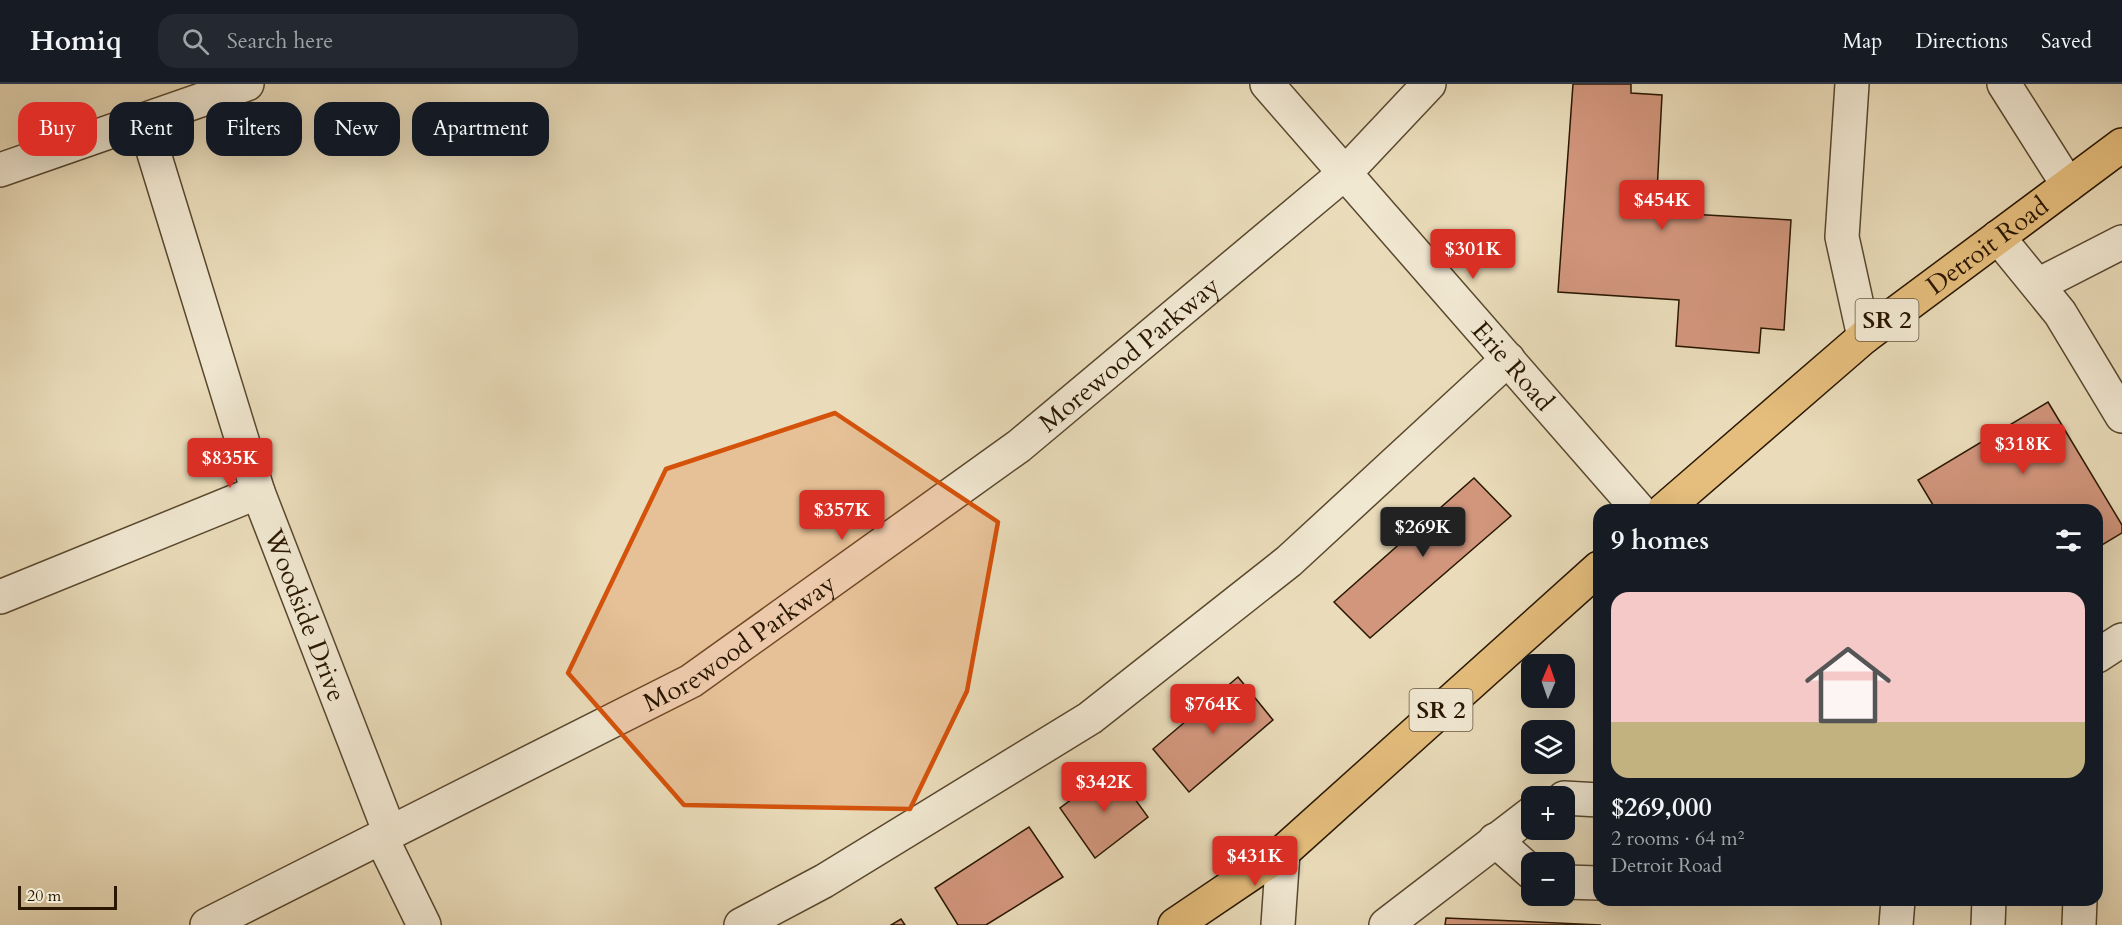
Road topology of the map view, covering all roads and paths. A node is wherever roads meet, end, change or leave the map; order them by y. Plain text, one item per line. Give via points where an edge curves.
1 (247, 84) edge
2 (1268, 84) edge
3 (1429, 84) edge
4 (1852, 84) edge
5 (2004, 84) edge
6 (194, 103) edge
7 (109, 133) edge
8 (2122, 145) edge
9 (155, 156) edge
10 (0, 170) edge
11 (1346, 172) junction
12 (2068, 185) junction
13 (1998, 237) junction
14 (2122, 243) edge
15 (2038, 285) junction
16 (1864, 337) junction
17 (1508, 358) junction
18 (2122, 416) edge
19 (258, 492) junction
20 (1634, 504) edge
21 (1671, 504) edge
22 (1593, 573) edge
23 (0, 597) edge
24 (1575, 799) edge
25 (1593, 800) edge
26 (1521, 821) edge
27 (386, 835) junction
28 (1495, 840) junction
29 (1282, 852) junction
30 (1521, 863) edge
31 (1575, 882) edge
32 (1593, 883) edge
33 (1898, 906) edge
34 (1989, 906) edge
35 (2080, 906) edge
36 (207, 925) edge
37 (424, 925) edge
38 (741, 925) edge
39 (1176, 925) edge
40 (1278, 925) edge
41 (1386, 925) edge
42 (1896, 925) edge
43 (1988, 925) edge
44 (2079, 925) edge

1 - 6 street
2 - 11 street, Erie Road
3 - 11 street, Morewood Parkway
4 - 16 street via 1842,237
5 - 12 street
7 - 10 street
8 - 12 main road, Detroit Road / SR 2
9 - 19 street, Woodside Drive
11 - 17 street, Erie Road
11 - 27 street, Morewood Parkway via 1019,446 691,681
12 - 13 main road, Detroit Road / SR 2
13 - 15 street
13 - 16 main road, Detroit Road / SR 2
14 - 15 street
15 - 18 street via 2060,313
16 - 21 main road, Detroit Road / SR 2
17 - 20 street, Erie Road
17 - 38 street via 1289,561 1090,718 824,881
19 - 23 street
19 - 27 street, Woodside Drive
22 - 29 main road, SR 2
24 - 25 street
26 - 28 street
27 - 36 street, Morewood Parkway
27 - 37 street, Woodside Drive
28 - 30 street
28 - 41 street
29 - 39 main road, SR 2
29 - 40 street
31 - 32 street
33 - 42 street
34 - 43 street
35 - 44 street

